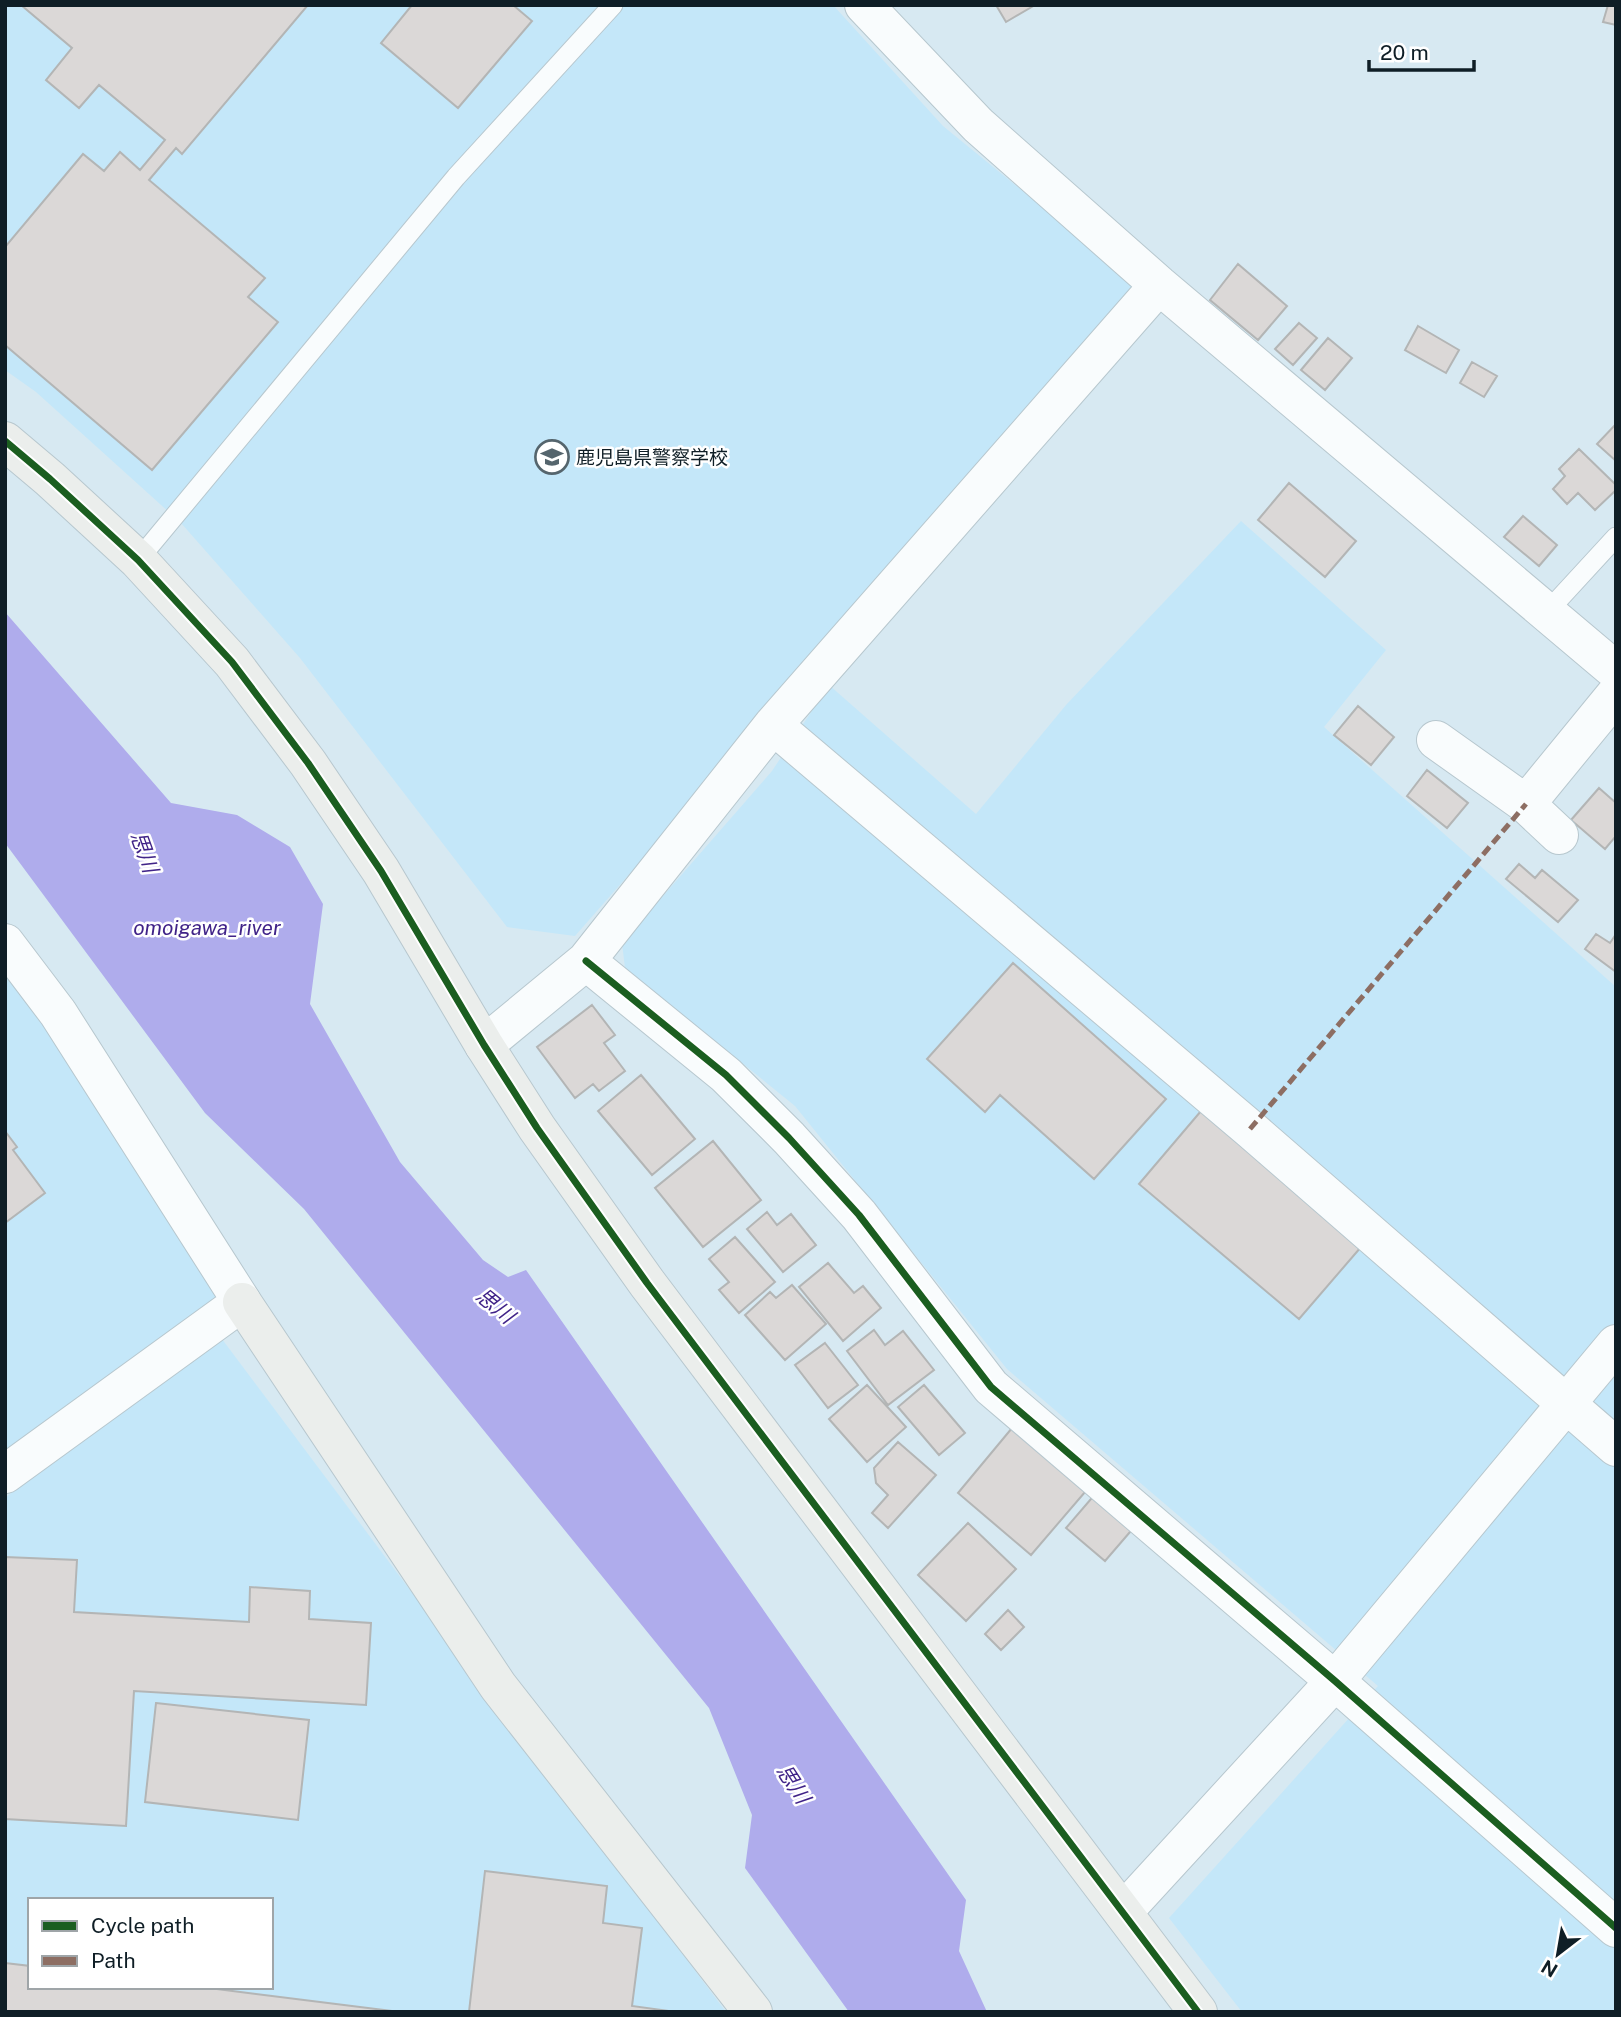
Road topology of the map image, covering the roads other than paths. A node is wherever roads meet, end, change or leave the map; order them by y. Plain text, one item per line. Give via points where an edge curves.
1 (613, 5) edge
2 (879, 10) edge
3 (1158, 285) junction
4 (5, 441) edge
5 (1616, 537) edge
6 (138, 560) junction
7 (1547, 612) junction
8 (1616, 671) edge
9 (1616, 694) edge
10 (773, 725) junction
11 (1436, 740) dead end
12 (1526, 804) junction
13 (1559, 835) dead end
14 (5, 943) edge
15 (586, 961) junction
16 (484, 1045) junction
17 (242, 1302) junction
18 (1616, 1344) edge
19 (1566, 1404) junction
20 (1616, 1447) edge
21 (5, 1474) edge
22 (1335, 1681) junction
23 (1123, 1912) junction
24 (1616, 1928) edge
25 (753, 2012) edge
26 (1198, 2012) edge

1 - 6 lane via 456,177
2 - 3 street via 978,125
3 - 7 street
3 - 10 street
4 - 6 street
5 - 7 lane
6 - 16 street via 232,662 308,762 381,871
7 - 8 street
9 - 12 street
10 - 15 street
10 - 19 street
11 - 12 street
12 - 13 street
14 - 17 street via 58,1013
15 - 16 street
15 - 22 street via 726,1075 789,1138 859,1215 991,1387
16 - 23 street via 647,1283
17 - 21 street
17 - 25 street via 498,1686
18 - 19 street
19 - 20 street
19 - 22 street
22 - 23 street
22 - 24 street
23 - 26 street

